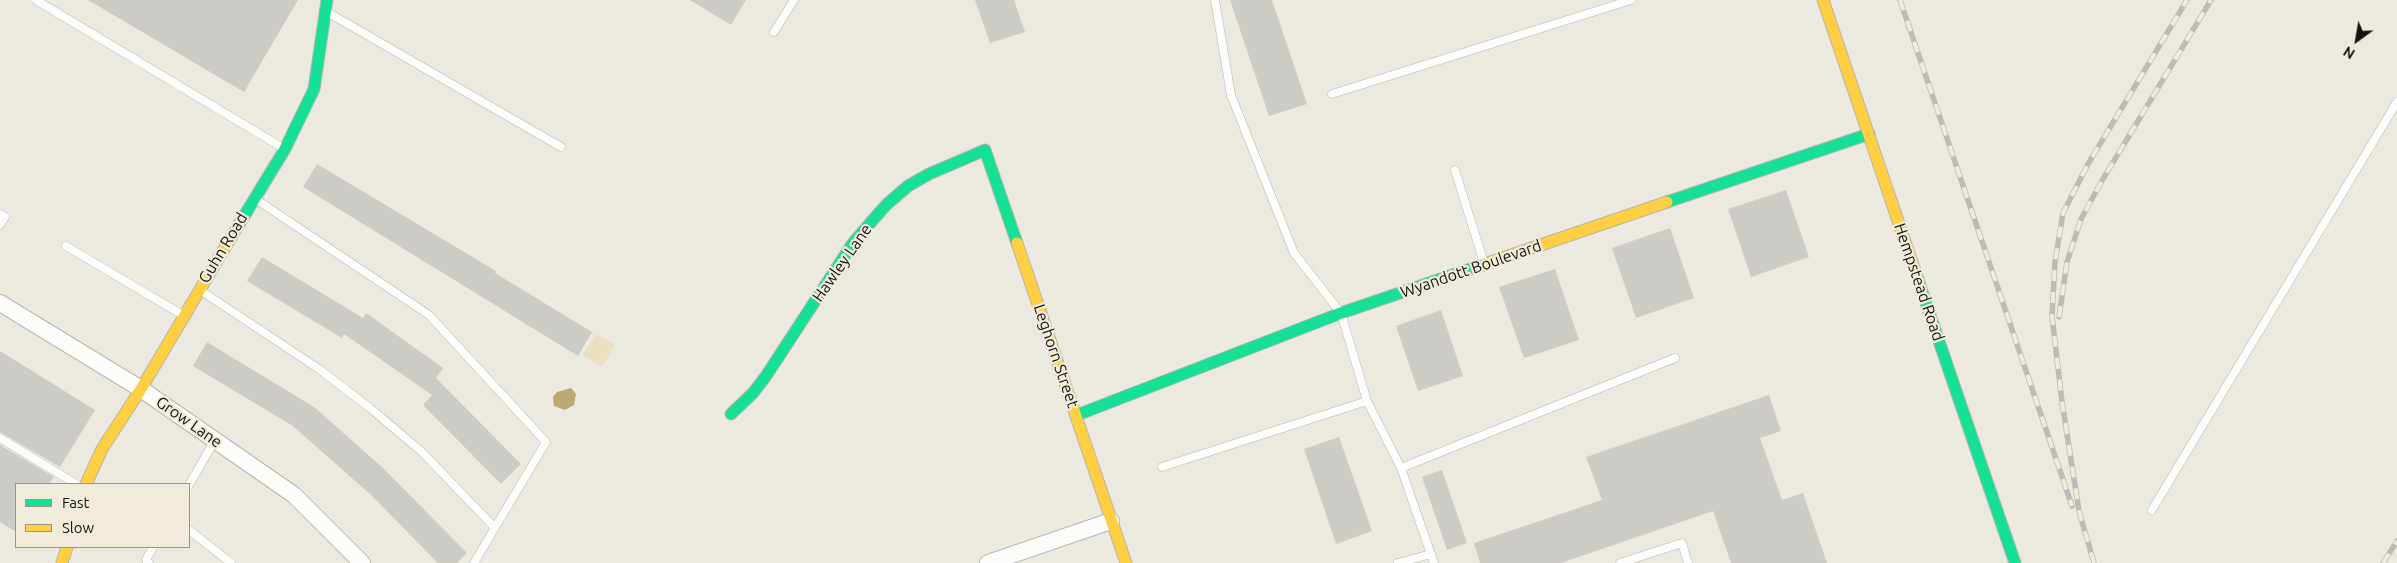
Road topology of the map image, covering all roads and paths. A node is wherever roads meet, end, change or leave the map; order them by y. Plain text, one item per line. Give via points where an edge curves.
1 (36, 0) edge
2 (794, 0) edge
3 (1215, 0) edge
4 (1630, 0) edge
5 (1823, 0) edge
6 (326, 5) edge
7 (774, 32) dead end
8 (1332, 94) dead end
9 (2397, 102) edge
10 (1868, 134) junction
11 (561, 147) dead end
12 (285, 149) junction
13 (985, 150) joint
14 (1455, 170) dead end
15 (254, 198) junction
16 (0, 214) edge
17 (0, 225) edge
18 (66, 246) dead end
19 (1484, 264) junction
20 (198, 289) junction
21 (0, 303) edge
22 (1341, 313) junction
23 (183, 314) junction
24 (1675, 358) dead end
25 (141, 389) junction
26 (1367, 402) junction
27 (731, 414) dead end
28 (1077, 415) junction
29 (0, 438) edge
30 (215, 440) junction
31 (1162, 467) dead end
32 (1400, 468) junction
33 (74, 483) edge
34 (86, 483) edge
35 (190, 483) edge
36 (2152, 510) dead end
37 (1111, 521) junction
38 (495, 528) junction
39 (190, 531) edge
40 (67, 548) edge
41 (152, 548) edge
42 (1430, 554) junction
43 (62, 563) edge
44 (149, 563) edge
45 (230, 563) edge
46 (362, 563) edge
47 (474, 563) edge
48 (988, 563) edge
49 (1126, 563) edge
50 (1398, 563) edge
51 (1434, 563) edge
52 (1620, 563) edge
53 (1688, 563) edge
54 (2015, 563) edge

1 - 12 lane
2 - 7 lane
3 - 22 lane via 1231,95 1294,253
4 - 8 lane
5 - 10 street, Hempstead Road
6 - 11 lane
6 - 12 street, Guhn Road via 314,89
9 - 36 lane
10 - 19 street, Wyandott Boulevard
10 - 54 street, Hempstead Road
12 - 15 street, Guhn Road
13 - 27 street, Hawley Lane via 929,174 908,186 886,205 853,243 766,376
13 - 28 street, Leghorn Street
14 - 19 lane
15 - 20 street, Guhn Road
15 - 38 lane via 429,314 546,442
16 - 17 lane via 5,217
18 - 23 lane
19 - 22 street, Wyandott Boulevard
20 - 23 street, Guhn Road
20 - 38 lane via 319,369 370,408 422,452
21 - 25 street, Grow Lane
22 - 26 lane
22 - 28 street, Wyandott Boulevard
23 - 25 street, Guhn Road
24 - 32 lane
25 - 30 street, Grow Lane
25 - 34 street, Guhn Road via 102,449
26 - 31 lane
26 - 32 lane
28 - 37 street, Leghorn Street
29 - 33 lane
30 - 35 lane
30 - 46 street, Grow Lane via 294,495
32 - 42 lane
37 - 48 street
37 - 49 street, Leghorn Street
38 - 47 lane
39 - 45 lane
40 - 43 street
41 - 44 lane via 146,560
42 - 50 lane
42 - 51 lane
52 - 53 lane via 1682,543

